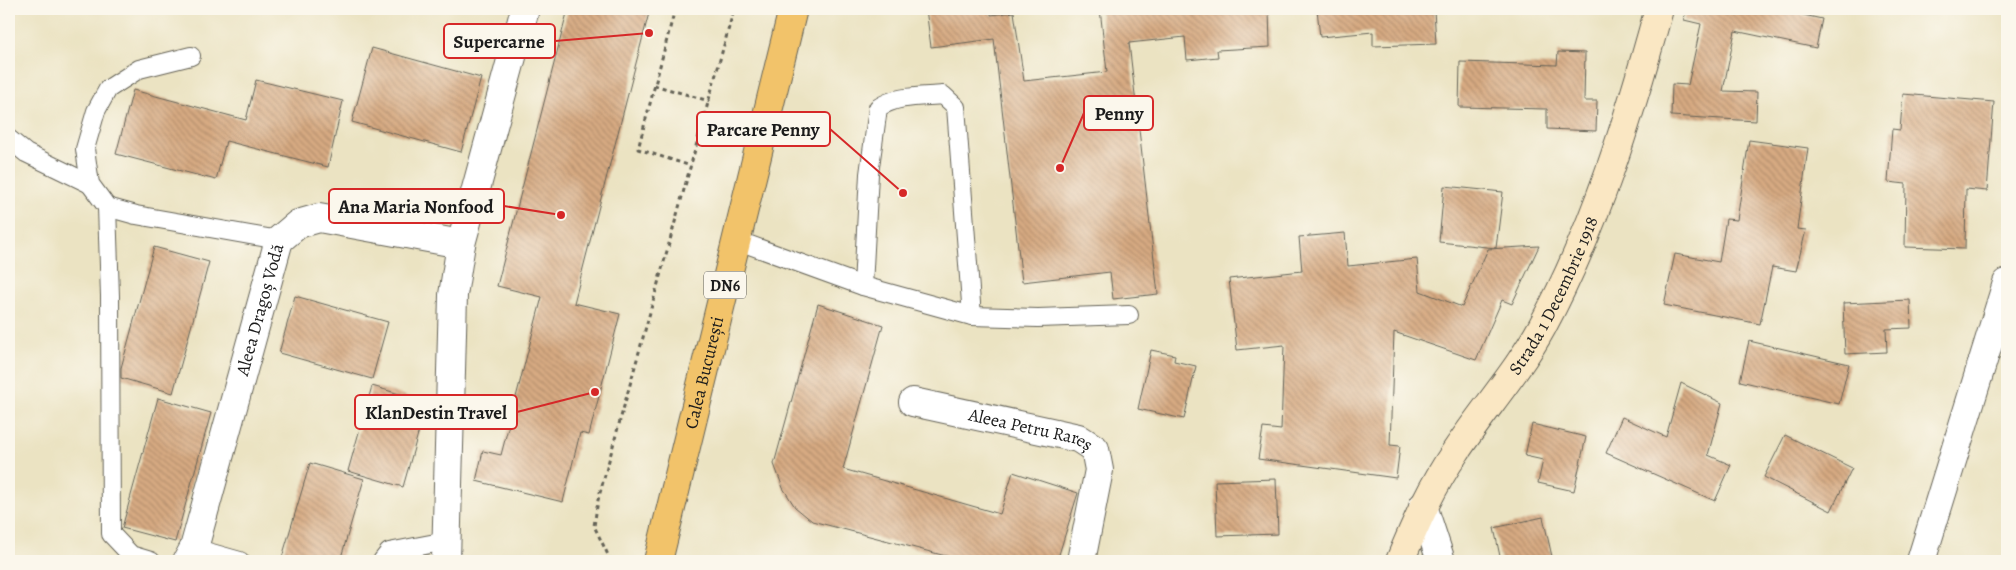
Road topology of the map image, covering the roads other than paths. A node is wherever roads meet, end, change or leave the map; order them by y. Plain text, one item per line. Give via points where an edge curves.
1 (525, 9) edge
2 (794, 9) edge
3 (1659, 9) edge
4 (191, 56) dead end
5 (9, 139) edge
6 (90, 184) junction
7 (107, 207) junction
8 (279, 240) junction
9 (736, 240) junction
10 (460, 244) junction
11 (2007, 282) edge
12 (863, 286) junction
13 (1129, 315) dead end
14 (972, 316) junction
15 (913, 402) dead end
16 (1423, 506) junction
17 (446, 551) edge
18 (191, 554) edge
19 (151, 561) edge
20 (240, 561) edge
21 (382, 561) edge
22 (658, 561) edge
23 (1081, 561) edge
24 (1400, 561) edge
25 (1441, 561) edge
26 (1921, 561) edge

1 - 10 street
2 - 9 main road, Calea București / DN6
3 - 16 main road, Strada 1 Decembrie 1918 via 1602,196 1564,282 1541,328 1456,451
4 - 6 lane via 139,69 108,89 96,111 85,149
5 - 6 lane via 26,153
6 - 7 lane
7 - 8 lane
7 - 19 lane via 111,534 131,555
8 - 10 street, Aleea Dragoș Vodă via 298,224 320,218
8 - 18 street, Aleea Dragoș Vodă
9 - 12 lane
9 - 22 main road, Calea București / DN6
10 - 17 street via 453,295
11 - 26 street
12 - 14 lane
12 - 14 lane via 869,174 878,108 888,101 904,97 943,95 956,107
13 - 14 lane
15 - 23 street, Aleea Petru Rareș via 1078,438 1096,449 1099,470
16 - 24 main road, Strada 1 Decembrie 1918
16 - 25 street
17 - 21 lane via 389,552
18 - 20 lane

